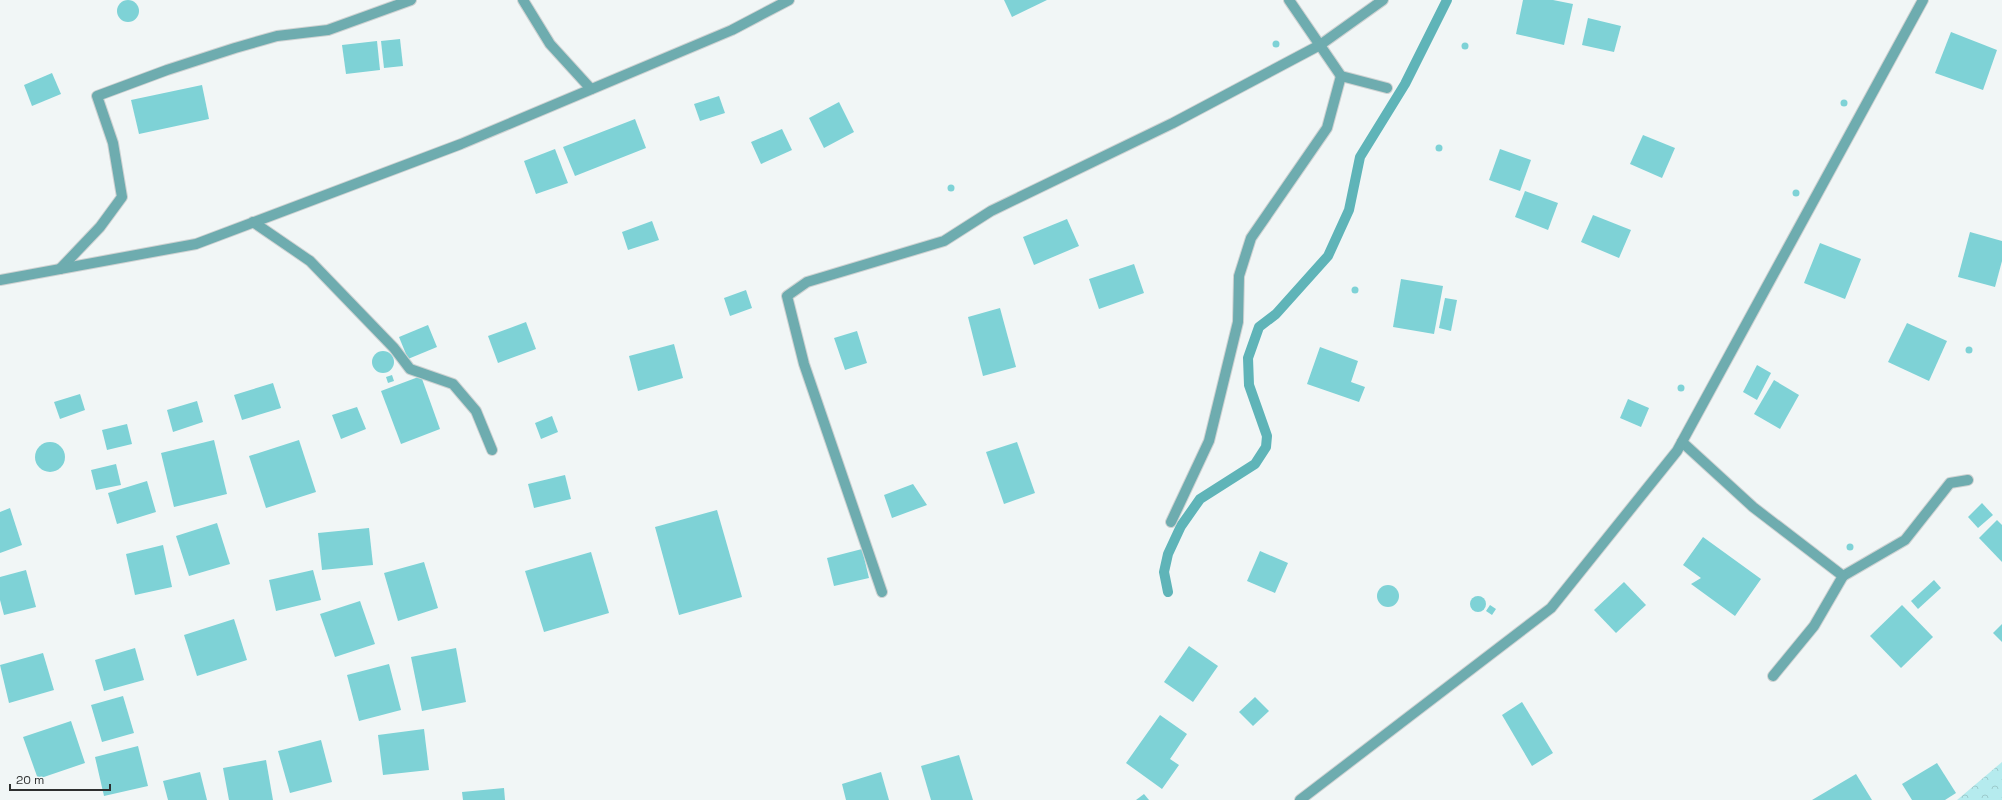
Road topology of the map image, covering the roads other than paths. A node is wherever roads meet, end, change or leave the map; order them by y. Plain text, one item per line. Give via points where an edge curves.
1 (411, 0) edge
2 (523, 0) edge
3 (789, 0) edge
4 (1289, 0) edge
5 (1384, 0) edge
6 (1923, 0) edge
7 (1320, 45) junction
8 (1342, 76) junction
9 (1387, 88) dead end
10 (591, 89) junction
11 (253, 222) junction
12 (60, 269) junction
13 (0, 280) edge
14 (1682, 442) junction
15 (492, 450) dead end
16 (1968, 480) dead end
17 (1171, 522) dead end
18 (1843, 576) junction
19 (882, 592) dead end
20 (1773, 676) dead end
21 (1300, 800) edge

1 - 12 street via 328,30 277,36 235,48 97,96 113,143 122,197 100,227
2 - 10 street via 550,44
3 - 10 street via 732,30
4 - 7 street
5 - 7 street
6 - 14 street
7 - 8 street
7 - 19 street via 1173,123 991,211 944,241 807,282 787,296 804,364
8 - 9 street
8 - 17 street via 1328,128 1251,238 1239,276 1238,322 1210,440
10 - 11 street via 462,144
11 - 12 street via 196,244
11 - 15 street via 310,260 394,348 410,369 453,384 476,411
12 - 13 street
14 - 18 street via 1753,507
14 - 21 street via 1551,608
16 - 18 street via 1950,483 1905,540
18 - 20 street via 1814,626

